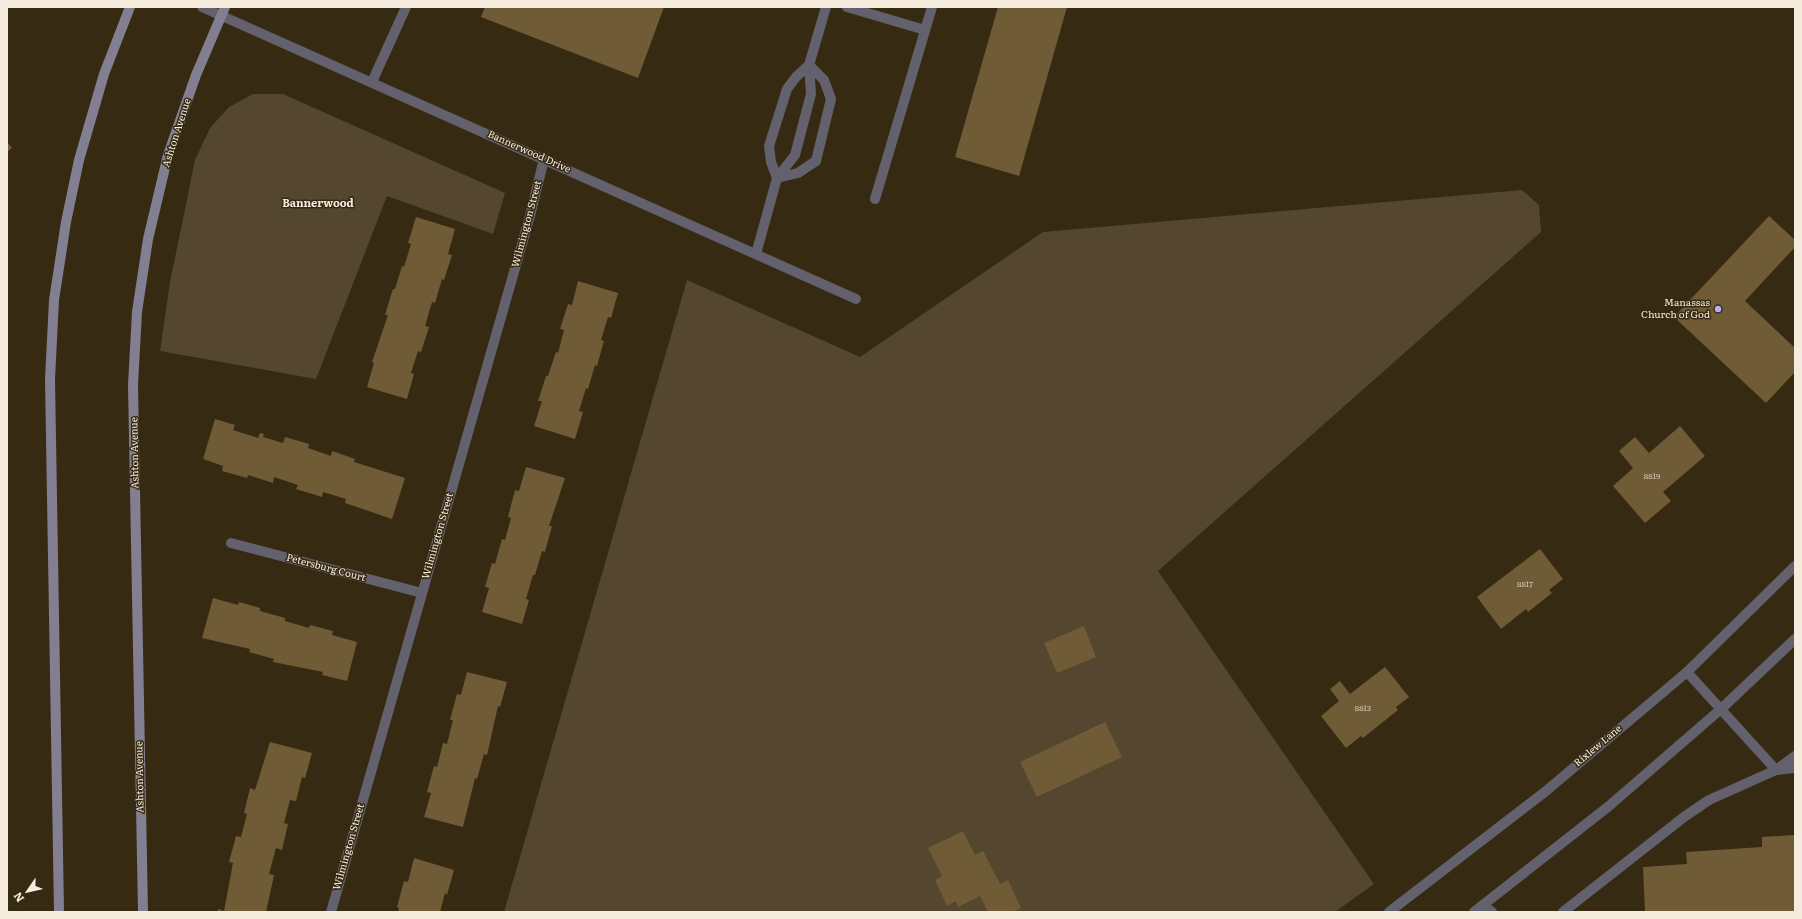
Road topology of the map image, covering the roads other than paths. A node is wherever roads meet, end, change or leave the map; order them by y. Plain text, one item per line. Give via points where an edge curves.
1 (130, 7) edge
2 (202, 7) edge
3 (406, 7) edge
4 (826, 7) edge
5 (847, 7) edge
6 (932, 7) edge
7 (223, 11) edge
8 (925, 30) junction
9 (809, 65) junction
10 (372, 82) junction
11 (544, 159) junction
12 (777, 178) junction
13 (875, 199) dead end
14 (756, 254) junction
15 (856, 299) dead end
16 (231, 543) dead end
17 (1795, 566) edge
18 (422, 593) junction
19 (1795, 639) edge
20 (1687, 672) junction
21 (1721, 709) junction
22 (1795, 756) edge
23 (1795, 768) edge
24 (1776, 770) junction
25 (1483, 905) junction
26 (59, 912) edge
27 (142, 912) edge
28 (331, 912) edge
29 (1389, 912) edge
30 (1474, 912) edge
31 (1492, 912) edge
32 (1563, 912) edge

1 - 26 main road via 104,74 79,160 54,300 50,379
2 - 7 street, Bannerwood Drive
3 - 10 street
4 - 9 street
5 - 8 street
6 - 8 street
7 - 10 street, Bannerwood Drive
7 - 27 main road, Ashton Avenue via 196,75 168,154 148,239 138,312 134,385
8 - 13 street
9 - 12 street via 811,94 795,155
9 - 12 street via 787,89 769,146
9 - 12 street via 824,80 831,99 816,160 798,173
10 - 11 street, Bannerwood Drive
11 - 14 street, Bannerwood Drive
11 - 18 street, Wilmington Street
12 - 14 street
14 - 15 street, Bannerwood Drive
16 - 18 street, Petersburg Court
17 - 20 street, Rixlew Lane
18 - 28 street, Wilmington Street
19 - 21 street
20 - 21 street
20 - 29 street, Rixlew Lane via 1546,791
21 - 24 street
21 - 25 street via 1609,806
22 - 24 street
23 - 24 street
24 - 32 street via 1703,804
25 - 30 street
25 - 31 street

